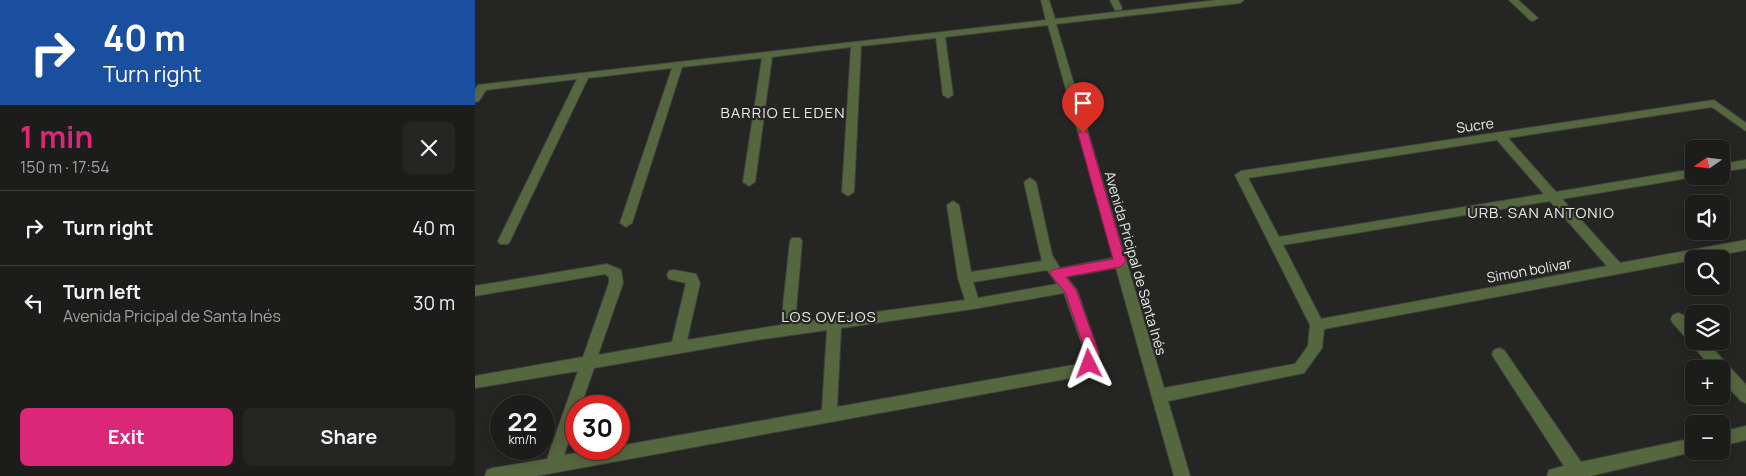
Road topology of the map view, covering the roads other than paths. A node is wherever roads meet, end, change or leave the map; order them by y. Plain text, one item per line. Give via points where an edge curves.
1 (1045, 0) edge
2 (1240, 0) edge
3 (1513, 0) edge
4 (1533, 18) dead end
5 (1051, 22) junction
6 (940, 35) junction
7 (856, 43) junction
8 (768, 54) junction
9 (678, 64) junction
10 (584, 75) junction
11 (948, 95) dead end
12 (475, 99) edge
13 (1746, 128) edge
14 (1501, 137) junction
15 (1746, 164) edge
16 (1730, 167) edge
17 (1685, 175) edge
18 (749, 182) dead end
19 (1031, 182) dead end
20 (848, 192) dead end
21 (1554, 197) junction
22 (953, 205) dead end
23 (626, 223) dead end
24 (796, 240) dead end
25 (504, 241) dead end
26 (1275, 242) junction
27 (1746, 245) edge
28 (1120, 262) junction
29 (1053, 270) junction
30 (1618, 270) junction
31 (674, 275) dead end
32 (965, 278) junction
33 (1069, 287) junction
34 (475, 290) edge
35 (973, 304) junction
36 (1678, 319) dead end
37 (834, 324) junction
38 (1317, 325) junction
39 (1685, 327) edge
40 (787, 330) junction
41 (678, 347) junction
42 (1705, 350) edge
43 (1499, 354) dead end
44 (589, 362) junction
45 (475, 382) edge
46 (1159, 396) junction
47 (1746, 396) edge
48 (829, 416) junction
49 (1746, 433) edge
50 (1730, 437) edge
51 (1685, 447) edge
52 (553, 465) junction
53 (1577, 471) junction
54 (493, 476) edge
55 (1182, 476) edge
56 (1555, 476) edge

1 - 5 street, Avenida Pricipal de Santa Inés
2 - 5 street
3 - 4 street
5 - 6 street
5 - 28 street, Avenida Pricipal de Santa Inés
6 - 7 street
6 - 11 street
7 - 8 street
7 - 20 street
8 - 9 street
8 - 18 street
9 - 10 street
9 - 23 street
10 - 12 street via 482,86
10 - 25 street
13 - 14 street, Sucre via 1714,103
14 - 21 street
14 - 26 street, Sucre via 1241,175
15 - 16 street
17 - 21 street
19 - 29 street via 1046,255
21 - 26 street
21 - 30 street
22 - 32 street
24 - 40 street
26 - 38 street
27 - 30 street, Simon bolivar
28 - 29 street
28 - 46 street, Avenida Pricipal de Santa Inés
29 - 32 street
29 - 33 street
30 - 38 street, Simon bolivar
31 - 41 street via 691,278 693,283
32 - 35 street
33 - 35 street
33 - 48 street via 1093,355 1081,370
34 - 44 street via 607,269 617,274
35 - 37 street
36 - 39 street
37 - 40 street
37 - 48 street
38 - 46 street via 1315,348 1299,369
40 - 41 street
41 - 44 street
42 - 47 street
43 - 53 street
44 - 45 street
44 - 52 street
46 - 55 street, Avenida Pricipal de Santa Inés
48 - 52 street
49 - 50 street
51 - 53 street
52 - 54 street
53 - 56 street

